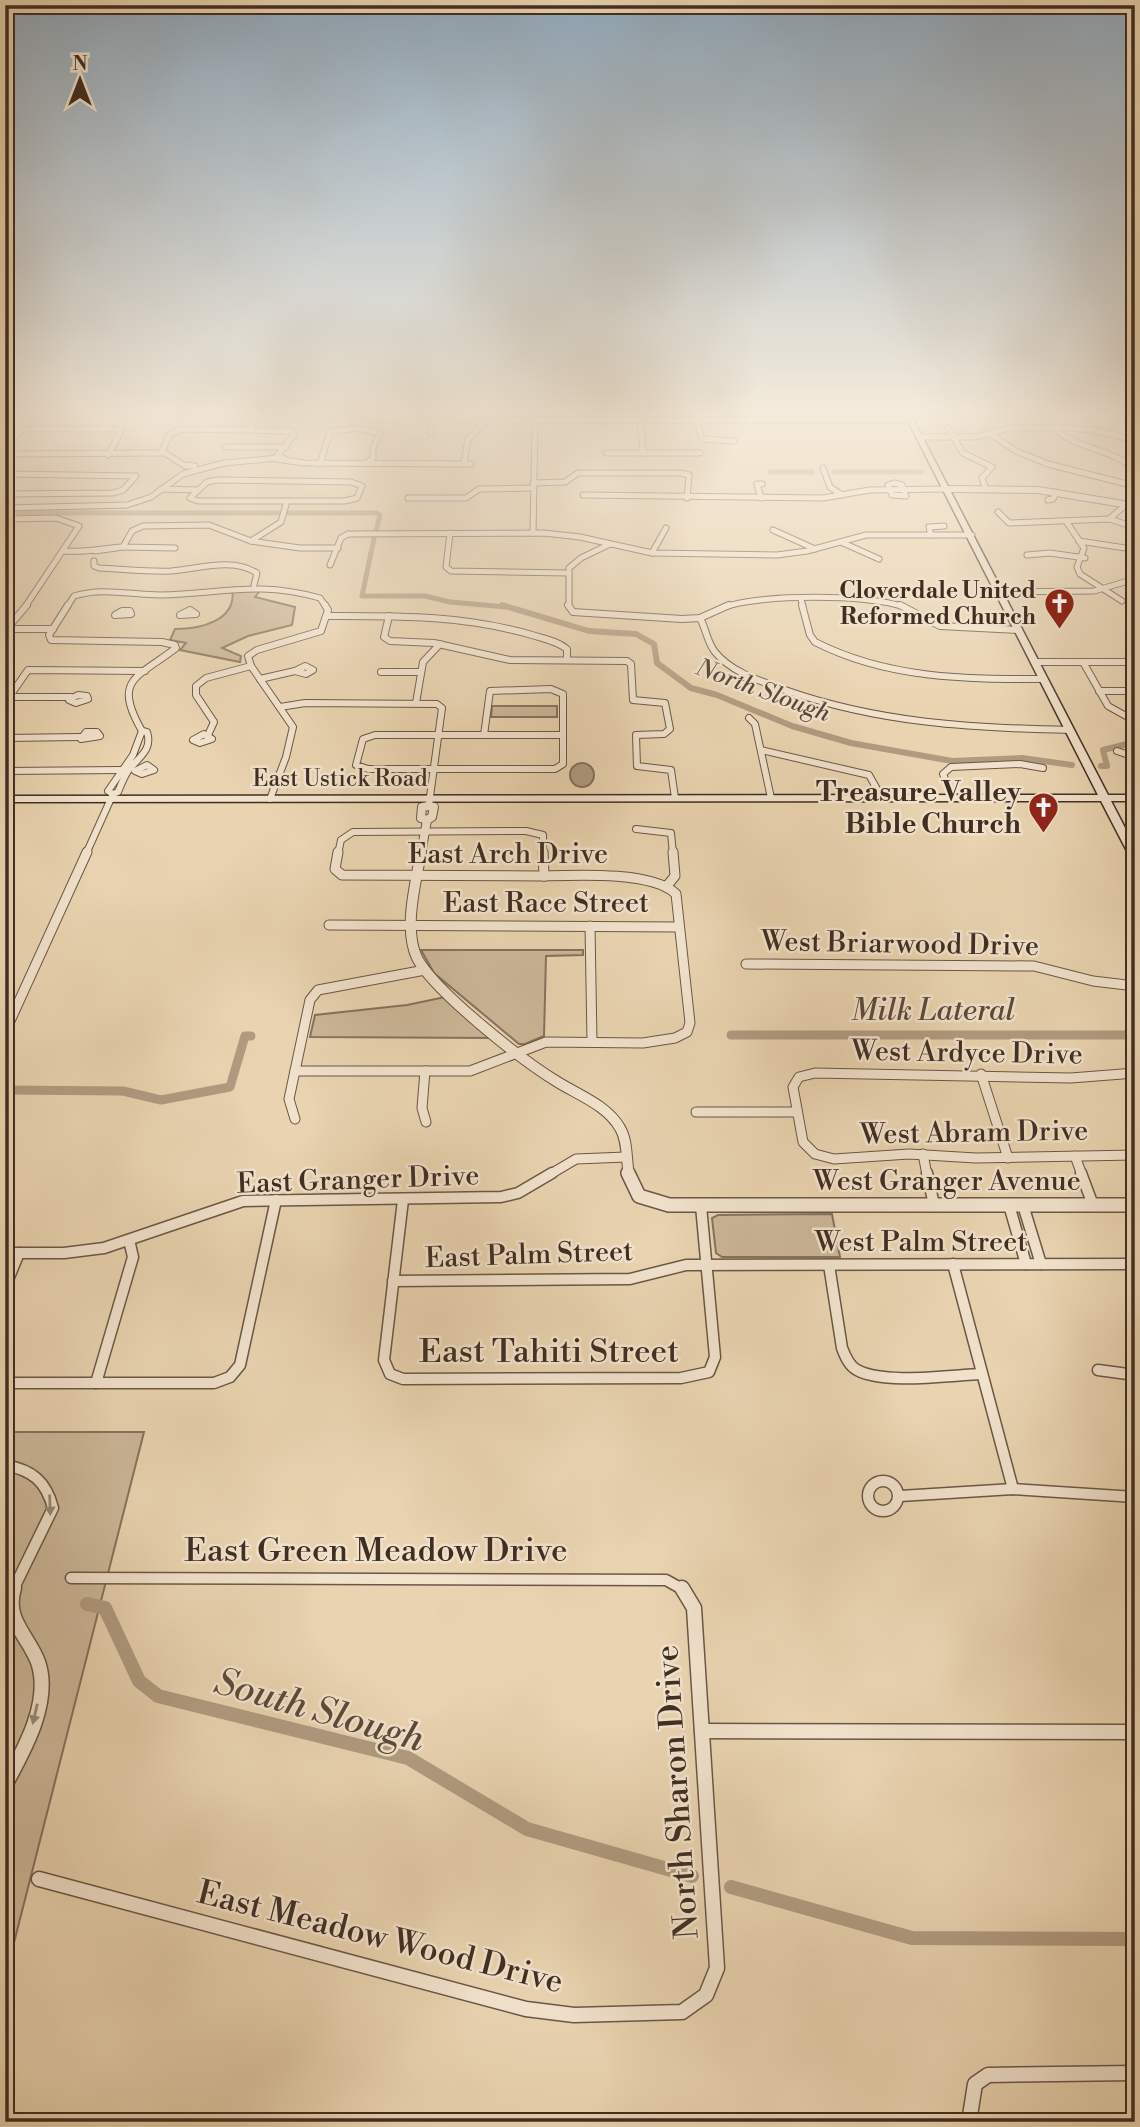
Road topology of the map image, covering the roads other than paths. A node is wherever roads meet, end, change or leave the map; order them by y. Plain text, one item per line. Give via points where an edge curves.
1 (12, 514) edge
2 (283, 514) edge
3 (533, 514) edge
4 (961, 514) edge
5 (1000, 514) edge
6 (1115, 514) edge
7 (1109, 519) junction
8 (1066, 522) junction
9 (944, 526) dead end
10 (1135, 527) edge
11 (338, 528) dead end
12 (666, 528) dead end
13 (773, 530) dead end
14 (450, 533) junction
15 (533, 533) junction
16 (348, 534) junction
17 (931, 535) junction
18 (972, 535) junction
19 (251, 541) junction
20 (1079, 541) junction
21 (841, 542) junction
22 (611, 544) junction
23 (123, 547) junction
24 (175, 548) dead end
25 (338, 548) junction
26 (815, 549) junction
27 (1132, 549) dead end
28 (62, 553) junction
29 (652, 553) junction
30 (1027, 555) dead end
31 (93, 557) junction
32 (1085, 558) junction
33 (879, 559) dead end
34 (330, 565) dead end
35 (567, 573) junction
36 (1135, 579) edge
37 (254, 584) junction
38 (1105, 589) junction
39 (1000, 592) junction
40 (1048, 592) junction
41 (190, 593) junction
42 (134, 594) junction
43 (801, 598) junction
44 (1122, 601) dead end
45 (1054, 602) dead end
46 (125, 610) dead end
47 (190, 610) dead end
48 (327, 616) junction
49 (388, 616) junction
50 (700, 618) junction
51 (52, 629) junction
52 (6, 630) edge
53 (1019, 630) junction
54 (440, 644) junction
55 (566, 660) junction
56 (1035, 662) junction
57 (1083, 662) junction
58 (1135, 662) edge
59 (251, 666) junction
60 (145, 671) junction
61 (295, 671) dead end
62 (381, 672) dead end
63 (421, 672) junction
64 (260, 679) junction
65 (1044, 679) junction
66 (1098, 691) junction
67 (1135, 691) edge
68 (71, 697) dead end
69 (7, 700) edge
70 (416, 703) junction
71 (280, 707) junction
72 (749, 718) dead end
73 (1135, 721) edge
74 (1070, 730) junction
75 (142, 731) junction
76 (208, 735) dead end
77 (438, 735) junction
78 (484, 735) junction
79 (563, 735) junction
80 (80, 737) dead end
81 (5, 738) edge
82 (761, 750) junction
83 (1116, 754) dead end
84 (1133, 756) edge
85 (1043, 768) dead end
86 (434, 769) junction
87 (120, 770) junction
88 (132, 770) junction
89 (5, 771) edge
90 (879, 794) junction
91 (112, 797) junction
92 (675, 798) junction
93 (953, 798) junction
94 (1105, 798) junction
95 (1135, 798) edge
96 (5, 799) edge
97 (270, 799) junction
98 (771, 799) junction
99 (430, 802) junction
100 (426, 826) junction
101 (636, 829) dead end
102 (670, 831) joint
103 (1135, 857) edge
104 (419, 876) junction
105 (544, 876) junction
106 (670, 889) junction
107 (329, 925) dead end
108 (412, 925) junction
109 (590, 926) junction
110 (678, 927) junction
111 (746, 964) dead end
112 (425, 970) junction
113 (1135, 986) edge
114 (5, 1032) edge
115 (592, 1041) junction
116 (520, 1051) junction
117 (295, 1071) junction
118 (425, 1071) junction
119 (1135, 1073) edge
120 (981, 1074) junction
121 (696, 1112) dead end
122 (797, 1112) junction
123 (295, 1119) dead end
124 (426, 1122) dead end
125 (923, 1154) junction
126 (1135, 1155) edge
127 (1075, 1156) junction
128 (626, 1157) junction
129 (1008, 1158) junction
130 (276, 1200) junction
131 (402, 1200) junction
132 (934, 1205) junction
133 (1009, 1205) junction
134 (1023, 1205) junction
135 (1093, 1205) junction
136 (1135, 1205) edge
137 (702, 1206) junction
138 (129, 1240) junction
139 (5, 1253) edge
140 (19, 1253) junction
141 (953, 1264) junction
142 (1026, 1264) junction
143 (1041, 1264) junction
144 (1135, 1264) edge
145 (707, 1265) junction
146 (829, 1265) junction
147 (394, 1281) junction
148 (5, 1287) edge
149 (1098, 1370) dead end
150 (982, 1374) junction
151 (1135, 1375) edge
152 (5, 1383) edge
153 (96, 1383) junction
154 (5, 1465) edge
155 (1013, 1489) junction
156 (900, 1496) dead end
157 (1135, 1497) edge
158 (71, 1578) dead end
159 (681, 1586) joint
160 (702, 1731) junction
161 (1135, 1732) edge
162 (5, 1785) edge
163 (38, 1879) dead end
164 (707, 1996) joint
165 (1135, 2073) edge
166 (969, 2122) edge

1 - 28 street via 9,519 75,521 79,526
2 - 19 street via 281,522
3 - 15 street
4 - 18 main road
5 - 8 street via 1009,523
6 - 7 street
7 - 8 street
7 - 10 street
8 - 20 street
9 - 17 street via 929,527
11 - 16 street
12 - 29 street
13 - 26 street
14 - 15 street
14 - 16 street
14 - 35 street via 446,567 451,571
15 - 22 street
16 - 25 street
17 - 18 street
17 - 21 street via 866,536
18 - 39 main road
19 - 23 street via 216,526 136,528
19 - 25 street
20 - 27 street
20 - 32 street
21 - 26 street
21 - 33 street
22 - 29 street
22 - 35 street via 573,562
23 - 24 street
23 - 31 street
25 - 34 street
26 - 29 street via 777,555
28 - 31 street
28 - 52 street
30 - 32 street
31 - 37 street via 169,571 239,564 257,573
32 - 38 street via 1077,571
35 - 50 street via 568,606 573,612
36 - 38 street
37 - 41 street
37 - 48 street via 320,598 328,608
38 - 40 street
38 - 44 street
39 - 40 street
39 - 53 main road
40 - 45 street
41 - 42 street
41 - 47 street
42 - 46 street
42 - 51 street via 78,594
43 - 50 street via 741,601
43 - 53 street via 878,600 940,626
43 - 65 street via 815,642 881,667 944,678
48 - 49 street
48 - 59 street via 314,635 252,653 247,660
49 - 54 street via 385,639
49 - 55 street via 459,618 523,632 565,646
50 - 74 street via 710,643 726,662 824,705 874,719 944,728
51 - 52 street
51 - 60 street via 51,640 174,645 176,649
53 - 56 main road
54 - 55 street via 510,660
54 - 63 street via 423,662
55 - 92 street via 627,661 633,700 665,703 670,729 664,734 636,735 637,765 671,771
56 - 57 street
56 - 65 main road
57 - 58 street
57 - 66 street
59 - 64 street
59 - 76 street via 206,678 196,686 196,695 214,722
60 - 69 street via 28,670
60 - 75 street via 131,684 127,698
61 - 64 street
62 - 63 street
63 - 70 street
64 - 71 street
65 - 74 main road
66 - 67 street
66 - 73 street via 1106,706
68 - 69 street
70 - 71 street
70 - 77 street via 442,708
71 - 97 street via 293,731
72 - 82 street via 755,724
74 - 94 main road
75 - 87 street via 137,751
75 - 88 street via 149,735 150,745
77 - 78 street
77 - 86 street
77 - 86 street via 366,736 356,762 358,767
78 - 79 street
78 - 79 street via 490,691 560,691
79 - 86 street via 560,767
80 - 81 street
82 - 90 street via 861,772 873,779
82 - 98 street
83 - 84 street
85 - 93 street via 1020,764 951,767 943,774
86 - 99 street
87 - 88 street
87 - 89 street
87 - 91 street via 108,791
88 - 91 street
90 - 93 main road, East Ustick Road
90 - 98 main road, East Ustick Road
91 - 96 main road, East Ustick Road
91 - 97 main road, East Ustick Road
91 - 114 street
92 - 98 main road, East Ustick Road
92 - 99 main road, East Ustick Road
93 - 94 main road, East Ustick Road
94 - 95 main road, East Ustick Road
94 - 103 main road
97 - 99 main road, East Ustick Road
99 - 100 street via 422,807
100 - 104 street
100 - 104 street, East Arch Drive via 347,833 336,865 340,874
100 - 105 street via 539,832 544,839
101 - 102 street
102 - 106 street via 675,876
104 - 105 street, East Arch Drive
104 - 108 street
105 - 106 street, East Arch Drive via 621,877
106 - 110 street
107 - 108 street
108 - 109 street, East Race Street
108 - 112 street via 413,943
109 - 110 street, East Race Street
109 - 115 street
110 - 115 street via 689,1029 667,1041
111 - 113 street, West Briarwood Drive via 1034,966
112 - 116 street
112 - 117 street via 318,990 310,1000
115 - 116 street via 553,1041
116 - 118 street via 485,1068
116 - 128 street via 550,1077 613,1118 624,1134
117 - 118 street
117 - 123 street via 289,1099
118 - 124 street via 422,1108
119 - 120 street, West Ardyce Drive via 1086,1078
120 - 122 street, West Ardyce Drive via 815,1073 799,1077 793,1087
120 - 129 street
121 - 122 street
122 - 125 street, West Abram Drive via 803,1142 815,1154 834,1159
125 - 129 street, West Abram Drive
125 - 132 street
126 - 127 street, West Abram Drive
127 - 129 street, West Abram Drive
127 - 135 street
128 - 131 street, East Granger Drive via 576,1159 518,1194
128 - 137 street, West Granger Avenue via 628,1184 644,1200 666,1206
130 - 131 street, East Granger Drive
130 - 138 street, East Granger Drive via 227,1206
130 - 153 street via 236,1373 214,1383
131 - 147 street
132 - 133 street, West Granger Avenue
132 - 137 street, West Granger Avenue
133 - 134 street, West Granger Avenue
133 - 142 street
134 - 135 street, West Granger Avenue
134 - 143 street
135 - 136 street, West Granger Avenue
137 - 145 street
138 - 140 street, East Granger Drive via 82,1251
138 - 153 street via 133,1257
139 - 140 street, East Granger Drive
140 - 148 street
141 - 142 street, West Palm Street
141 - 146 street, West Palm Street
141 - 150 street
142 - 143 street, West Palm Street
143 - 144 street, West Palm Street
145 - 146 street, West Palm Street
145 - 147 street, East Palm Street via 671,1266 630,1279
145 - 147 street, East Tahiti Street via 715,1357 709,1372 681,1378 403,1378 390,1374 384,1360
146 - 150 street via 842,1348 857,1370 882,1375
149 - 151 street
150 - 155 street
152 - 153 street
154 -> 162 street via 40,1476 53,1508 11,1596 11,1614 41,1677 30,1734
155 - 156 street
155 - 157 street
158 - 159 street, East Green Meadow Drive via 666,1580
159 - 160 street, North Sharon Drive via 694,1608
160 - 161 street
160 - 164 street, North Sharon Drive via 717,1968
163 - 164 street, East Meadow Wood Drive via 526,2008 574,2015 682,2012
165 - 166 street via 988,2075 975,2084

